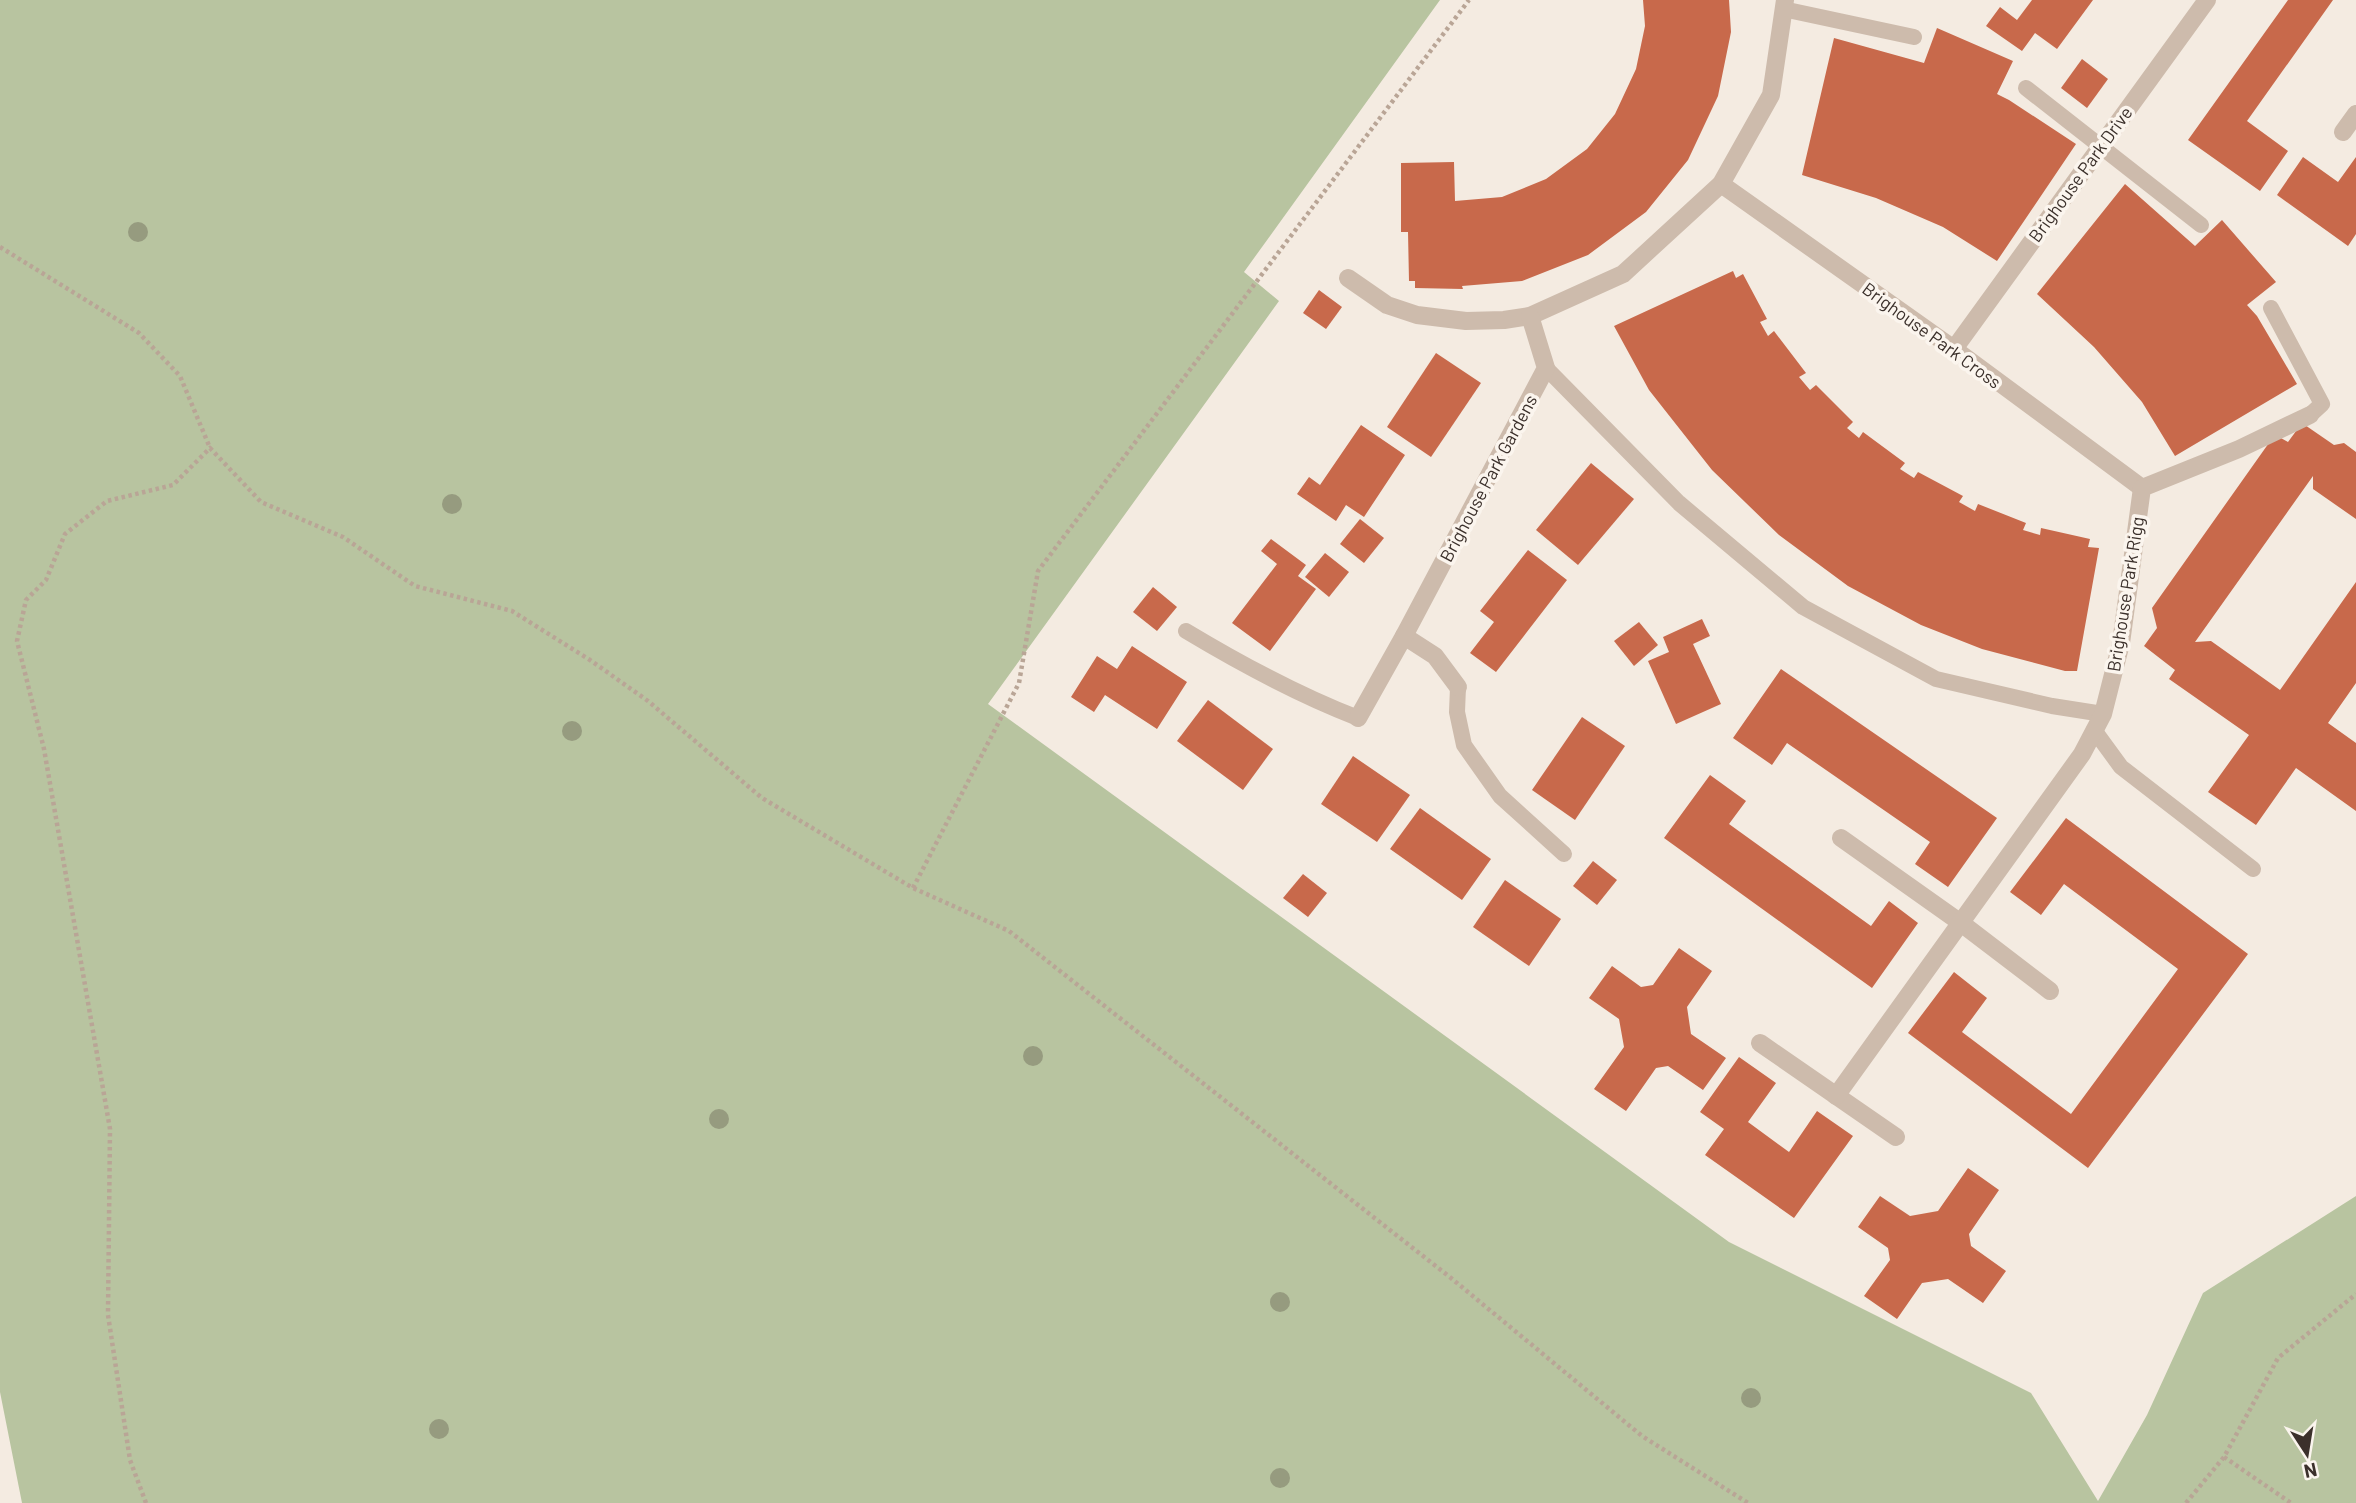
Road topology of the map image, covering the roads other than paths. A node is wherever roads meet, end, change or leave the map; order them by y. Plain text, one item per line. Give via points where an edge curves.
1 (2207, 0) edge
2 (1784, 5) edge
3 (1914, 37) dead end
4 (2026, 88) dead end
5 (2356, 114) edge
6 (2343, 132) dead end
7 (2101, 146) junction
8 (1721, 184) junction
9 (2201, 225) dead end
10 (1348, 278) dead end
11 (2271, 307) dead end
12 (1530, 316) junction
13 (1954, 349) junction
14 (1546, 368) junction
15 (2310, 415) joint
16 (2142, 488) junction
17 (1186, 631) dead end
18 (1404, 636) junction
19 (1458, 687) joint
20 (1358, 718) joint
21 (2099, 722) junction
22 (1841, 838) dead end
23 (1564, 854) dead end
24 (2253, 869) dead end
25 (1961, 923) junction
26 (2050, 991) dead end
27 (1760, 1043) dead end
28 (1836, 1096) junction
29 (1896, 1137) dead end

1 - 7 street, Brighouse Park Drive
2 - 3 lane
2 - 8 street via 1771,95
4 - 7 lane
5 - 6 street
7 - 9 lane
7 - 13 street, Brighouse Park Drive
8 - 12 street via 1623,274
8 - 13 street, Brighouse Park Cross
10 - 12 street via 1387,305 1417,315 1466,321
11 - 15 lane via 2322,404
12 - 14 street
13 - 16 street, Brighouse Park Cross
14 - 18 street, Brighouse Park Gardens
14 - 21 lane via 1679,503 1803,607 1936,679
15 - 16 street
16 - 21 street, Brighouse Park Rigg via 2121,643
17 - 20 lane via 1319,703
18 - 19 street via 1435,656
18 - 20 street, Brighouse Park Gardens
19 - 23 lane via 1457,712 1464,745 1500,796
21 - 24 lane via 2121,767
21 - 25 street, Brighouse Park Rigg
22 - 25 street
25 - 26 street
25 - 28 street, Brighouse Park Rigg
27 - 28 street
28 - 29 street

